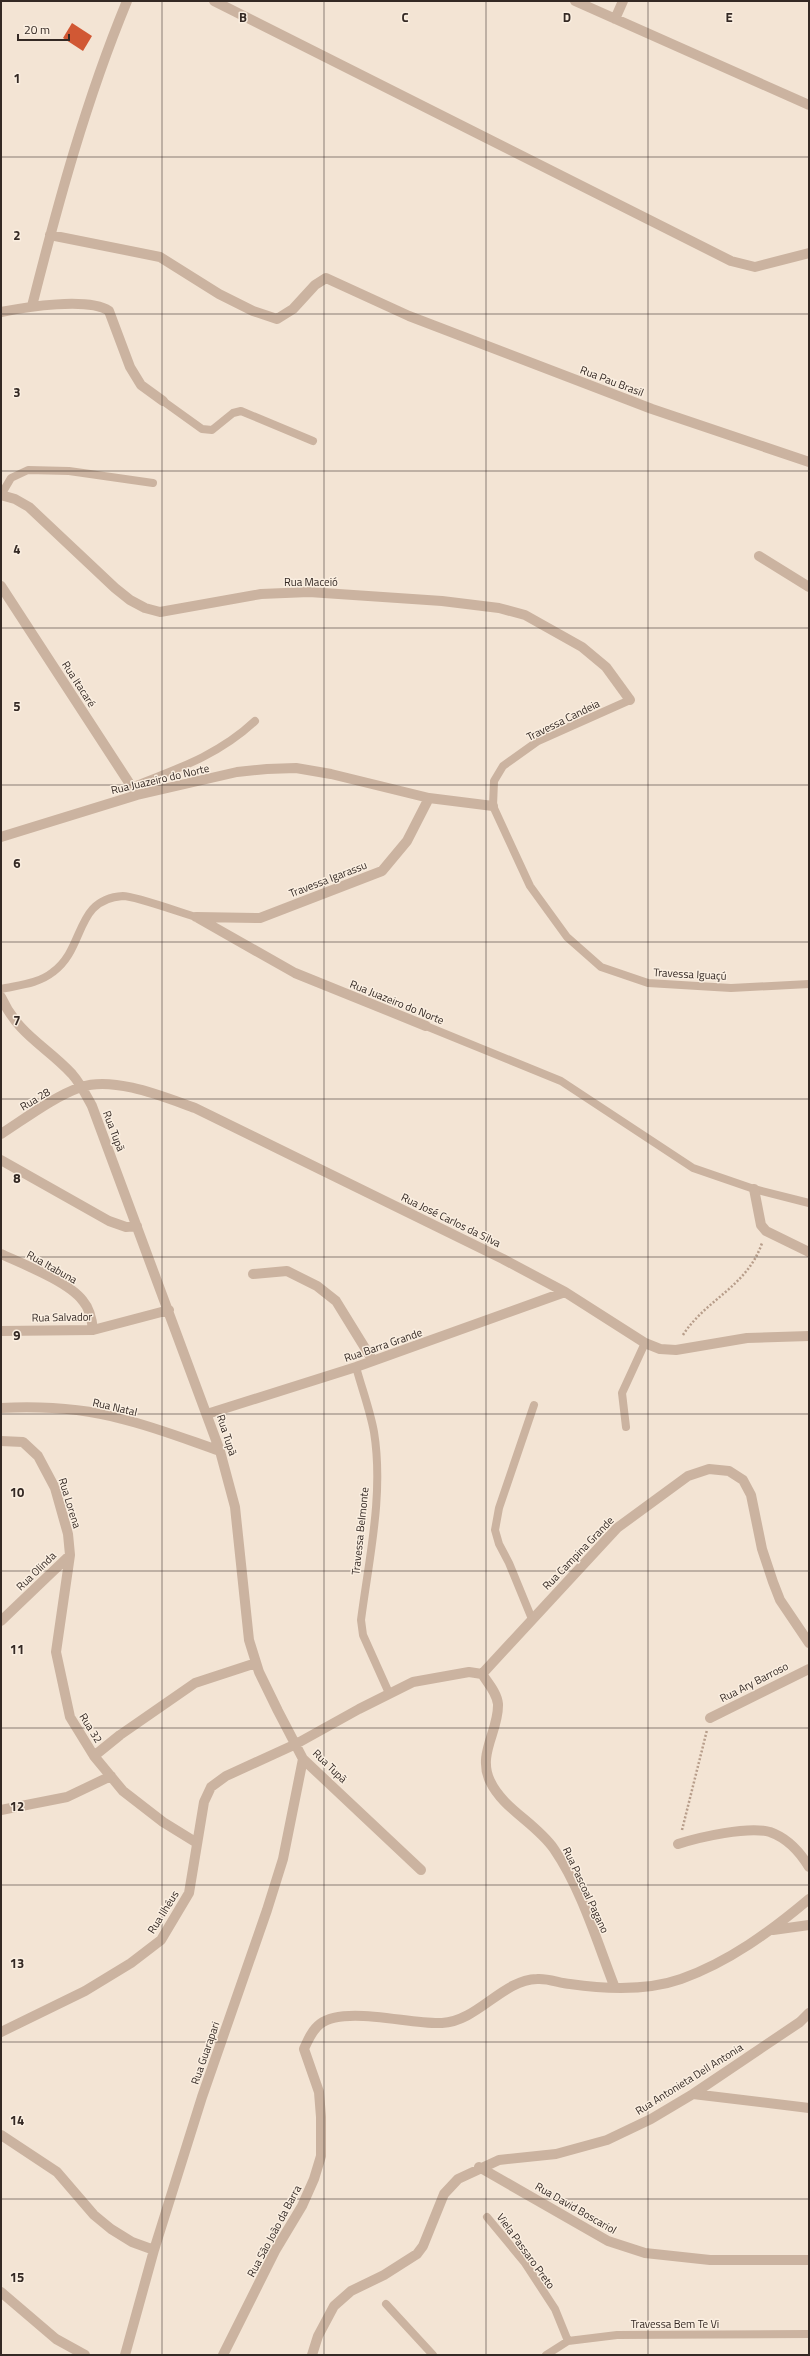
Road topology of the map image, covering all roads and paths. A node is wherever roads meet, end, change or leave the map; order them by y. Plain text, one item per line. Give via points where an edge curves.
1 (128, 1) edge
2 (214, 1) edge
3 (575, 1) edge
4 (622, 1) edge
5 (615, 19) junction
6 (809, 105) edge
7 (50, 235) junction
8 (809, 253) edge
9 (32, 306) junction
10 (1, 312) edge
11 (163, 401) joint
12 (313, 441) dead end
13 (809, 462) edge
14 (153, 483) dead end
15 (1, 495) edge
16 (759, 556) dead end
17 (1, 586) edge
18 (809, 587) edge
19 (630, 700) joint
20 (255, 721) dead end
21 (134, 791) junction
22 (429, 798) junction
23 (492, 806) junction
24 (1, 838) edge
25 (196, 917) junction
26 (809, 984) edge
27 (1, 989) edge
28 (1, 997) edge
29 (426, 1026) joint
30 (82, 1087) junction
31 (1, 1134) edge
32 (1, 1160) edge
33 (754, 1189) junction
34 (809, 1203) edge
35 (137, 1226) junction
36 (766, 1232) junction
37 (809, 1252) edge
38 (1, 1254) edge
39 (252, 1274) dead end
40 (566, 1292) junction
41 (170, 1310) junction
42 (1, 1330) edge
43 (93, 1330) junction
44 (809, 1336) edge
45 (645, 1343) junction
46 (676, 1350) junction
47 (373, 1361) junction
48 (356, 1368) junction
49 (534, 1406) dead end
50 (1, 1408) edge
51 (207, 1414) junction
52 (626, 1427) dead end
53 (1, 1441) edge
54 (220, 1451) junction
55 (70, 1555) junction
56 (532, 1619) junction
57 (1, 1621) edge
58 (809, 1643) edge
59 (256, 1663) junction
60 (809, 1669) edge
61 (482, 1674) junction
62 (389, 1693) junction
63 (710, 1718) joint
64 (296, 1744) junction
65 (94, 1756) junction
66 (303, 1759) junction
67 (111, 1776) junction
68 (1, 1810) edge
69 (197, 1843) junction
70 (678, 1844) joint
71 (809, 1867) edge
72 (421, 1870) dead end
73 (809, 1899) edge
74 (809, 1925) edge
75 (773, 1930) junction
76 (615, 1988) junction
77 (809, 2013) edge
78 (1, 2032) edge
79 (693, 2094) junction
80 (809, 2108) edge
81 (1, 2134) edge
82 (479, 2167) junction
83 (487, 2217) dead end
84 (154, 2250) junction
85 (809, 2260) edge
86 (1, 2292) edge
87 (386, 2304) dead end
88 (809, 2334) edge
89 (568, 2342) junction
90 (84, 2355) edge
91 (124, 2355) edge
92 (223, 2355) edge
93 (312, 2355) edge
94 (433, 2355) edge
95 (546, 2355) edge

1 - 7 street via 116,28 64,179
2 - 8 street via 731,261 755,267
3 - 5 street
4 - 5 street
5 - 6 street
7 - 9 street
7 - 13 street, Rua Pau Brasil via 160,257 220,294 253,311 276,319 293,309 315,285 326,278 409,316 652,409
9 - 10 street
9 - 11 street via 91,304 110,311 130,367 141,385
11 - 12 lane via 202,429 212,430 233,413 241,411
14 - 15 lane via 69,471 28,470 11,478
15 - 19 street, Rua Maceió via 29,506 115,588 144,608 160,612 182,610 261,594 309,592 442,601 499,608 525,615 582,647 606,668
16 - 18 street
17 - 21 street, Rua Itacaré
19 - 23 lane, Travessa Candeia via 538,741 503,766 494,780
20 - 21 lane via 230,743
21 - 22 street, Rua Juazeiro do Norte via 237,772 296,768
21 - 24 street, Rua Juazeiro do Norte
22 - 23 street, Rua Juazeiro do Norte
22 - 25 street, Travessa Igarassu via 407,841 382,871 260,918
23 - 26 lane, Travessa Iguaçú via 530,886 567,937 600,967 648,983 731,988
25 - 27 lane, Rua Juazeiro do Norte via 125,896 110,898 89,911 71,953 54,972 38,981
25 - 29 street, Rua Juazeiro do Norte via 295,973
28 - 30 street, Rua Tupã via 18,1026 72,1074
29 - 33 lane, Rua Juazeiro do Norte via 561,1081 693,1168
30 - 31 street, Rua 28
30 - 35 street, Rua Tupã via 92,1106
30 - 40 street, Rua José Carlos da Silva via 116,1085 195,1108
32 - 35 street via 109,1221
33 - 34 lane, Rua Juazeiro do Norte
33 - 36 street via 761,1225
35 - 41 street, Rua Tupã
36 - 37 street
36 - 46 path via 757,1259 748,1271 694,1321
38 - 43 street, Rua Itabuna via 70,1289 83,1300 91,1315
39 - 47 street via 287,1271 318,1286 336,1301
40 - 45 street, Rua José Carlos da Silva
40 - 47 street, Rua Barra Grande
41 - 43 street, Rua Salvador
41 - 51 street, Rua Tupã
42 - 43 street, Rua Salvador
44 - 46 street, Rua José Carlos da Silva via 747,1338
45 - 46 street, Rua José Carlos da Silva via 660,1349
45 - 52 lane via 622,1393
47 - 48 street, Rua Barra Grande
48 - 51 street, Rua Barra Grande
48 - 62 lane, Travessa Belmonte via 374,1432 377,1469 375,1509 361,1620 362,1635
49 - 56 lane via 499,1508 495,1530
50 - 54 street, Rua Natal via 35,1406 122,1418
51 - 54 street, Rua Tupã
53 - 55 street, Rua Lorena via 23,1442 38,1456 55,1488 68,1534
54 - 59 street, Rua Tupã via 235,1507 244,1607 249,1640
55 - 57 street, Rua Olinda
55 - 65 street, Rua 32 via 56,1652 70,1717
56 - 58 street, Rua Campina Grande via 617,1528 688,1476 709,1469 729,1471 743,1480 751,1495 762,1549 780,1600
56 - 61 street, Rua Campina Grande
59 - 64 street, Rua Tupã
59 - 65 street via 195,1683
60 - 63 street, Rua Ary Barroso
61 - 62 street via 469,1672 441,1676 413,1682
61 - 76 street, Rua Pascoal Pagano via 498,1703 485,1758 485,1770 490,1782 501,1797 554,1848 580,1900
62 - 64 street
63 - 70 path
64 - 66 street, Rua Tupã
64 - 69 street, Rua Ilhéus via 226,1776 211,1787 204,1802
65 - 67 street, Rua 32
66 - 72 street, Rua Tupã
66 - 84 street, Rua Guarapari via 282,1859 267,1910 202,2097
67 - 68 street via 67,1797
67 - 69 street, Rua 32 via 123,1791 162,1822
69 - 78 street, Rua Ilhéus via 189,1893 161,1940 131,1963 85,1991
70 - 71 street via 729,1833 758,1830 771,1833 789,1843
73 - 75 street, Rua São João da Barra
74 - 75 street, Rua São João da Barra
75 - 76 street, Rua São João da Barra via 719,1962 681,1979
76 - 92 street, Rua São João da Barra via 569,1984 539,1978 527,1980 470,2014 444,2023 354,2015 329,2018 319,2024 304,2049 319,2092 322,2117 321,2156 302,2206 275,2251
77 - 79 street, Rua Antonieta Dell Antonia via 800,2022
79 - 80 street
79 - 82 street, Rua Antonieta Dell Antonia via 652,2119 607,2140 556,2154 499,2160
81 - 84 street via 58,2172 94,2215 110,2229 132,2242
82 - 85 street, Rua David Boscariol via 608,2242 645,2253 710,2260
82 - 93 street, Rua Antonieta Dell Antonia via 458,2179 444,2194 423,2246 417,2254 384,2275 351,2291 334,2306 318,2336
83 - 89 lane, Viela Passaro Preto via 525,2264 555,2309
84 - 91 street, Rua Guarapari
86 - 90 street via 56,2339
87 - 94 lane
88 - 89 lane, Travessa Bem Te Vi via 617,2336
89 - 95 lane, Travessa Bem Te Vi

